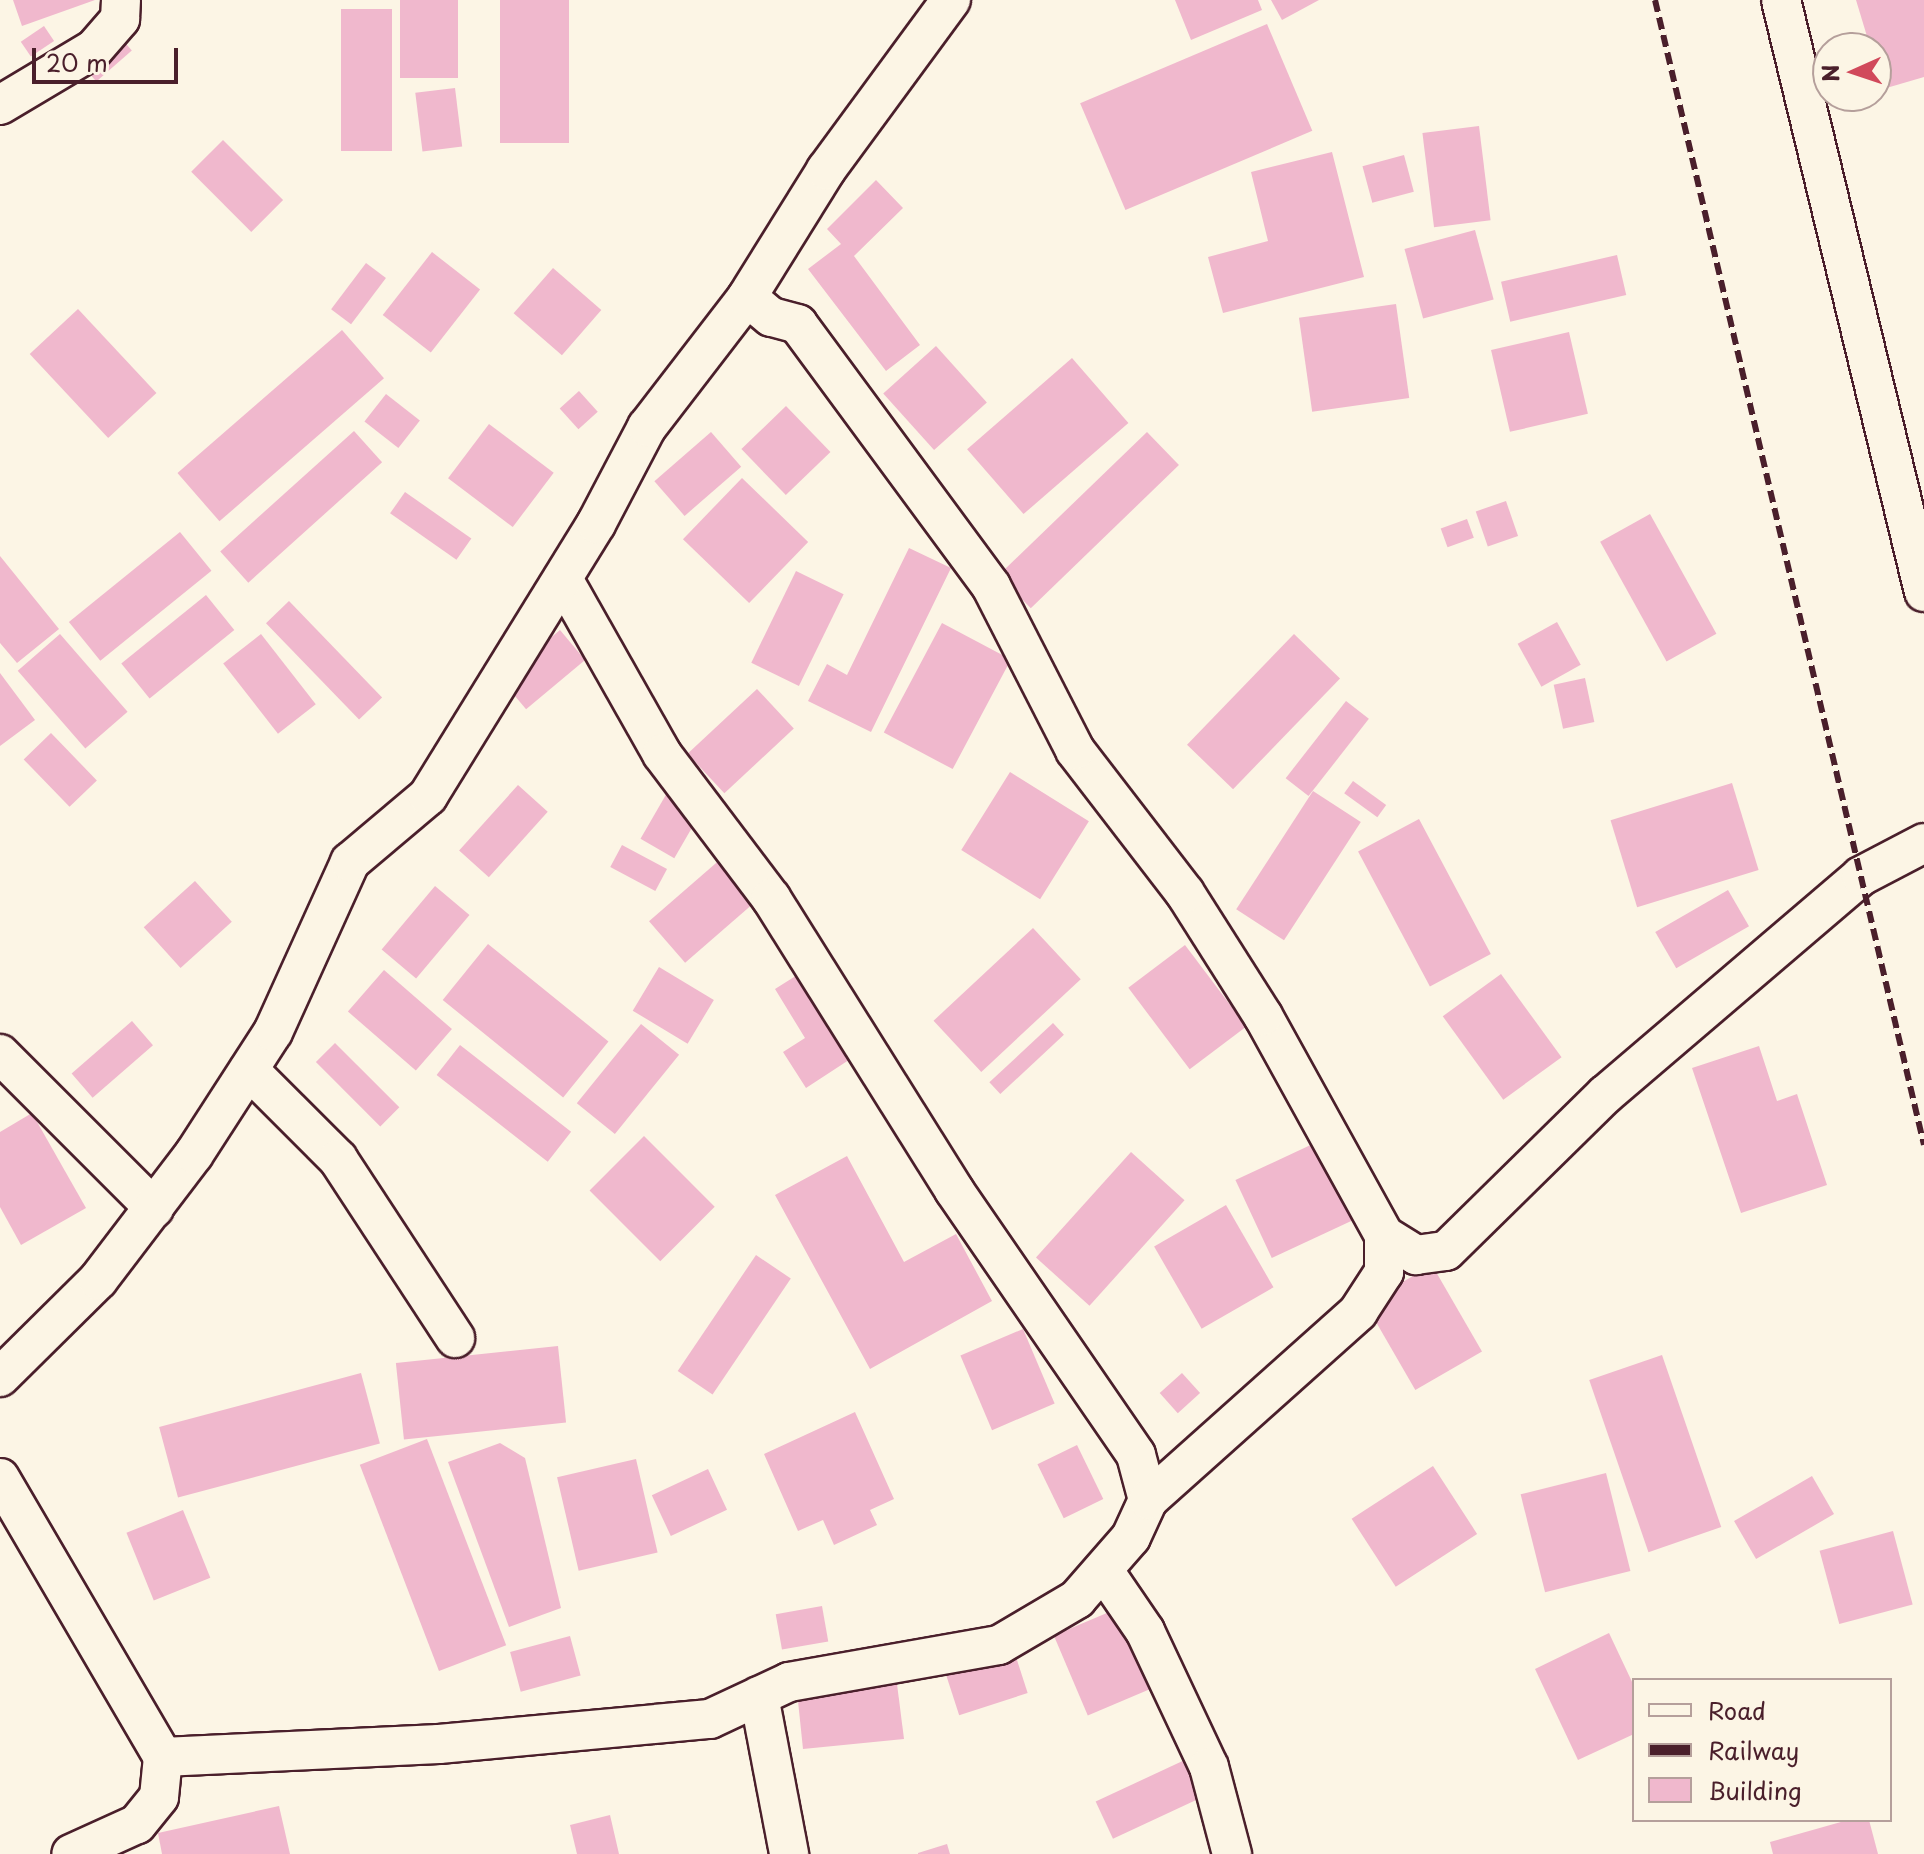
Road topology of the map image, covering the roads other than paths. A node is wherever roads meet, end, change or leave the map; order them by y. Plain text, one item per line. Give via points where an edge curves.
1 (121, 0) edge
2 (951, 0) edge
3 (1781, 0) edge
4 (0, 105) edge
5 (747, 297) junction
6 (563, 579) junction
7 (1924, 592) edge
8 (1924, 843) edge
9 (0, 1054) edge
10 (249, 1070) junction
11 (154, 1208) junction
12 (1384, 1235) junction
13 (455, 1338) dead end
14 (0, 1377) edge
15 (0, 1478) edge
16 (1148, 1500) junction
17 (1104, 1571) junction
18 (759, 1696) junction
19 (163, 1757) junction
20 (71, 1854) edge
21 (789, 1854) edge
22 (1232, 1854) edge

1 - 4 street via 120,19 94,49
2 - 5 street via 826,170
3 - 7 street
5 - 6 street via 647,427
5 - 12 street via 771,317 798,324 991,586 1075,750 1185,893
6 - 10 street via 428,796 350,862 329,920
6 - 16 street via 662,754 771,898 954,1190 1136,1455
8 - 12 street via 1861,876 1606,1094 1446,1251 1416,1255
9 - 11 street
10 - 11 street
10 - 13 street via 338,1159
11 - 14 street via 98,1280
12 - 16 street via 1384,1272 1358,1312
15 - 19 street
16 - 17 street
17 - 18 street via 1077,1599 999,1645 789,1682
17 - 22 street via 1145,1631 1209,1767
18 - 19 street via 710,1719 439,1744
18 - 21 street
19 - 20 street via 159,1797 137,1824

